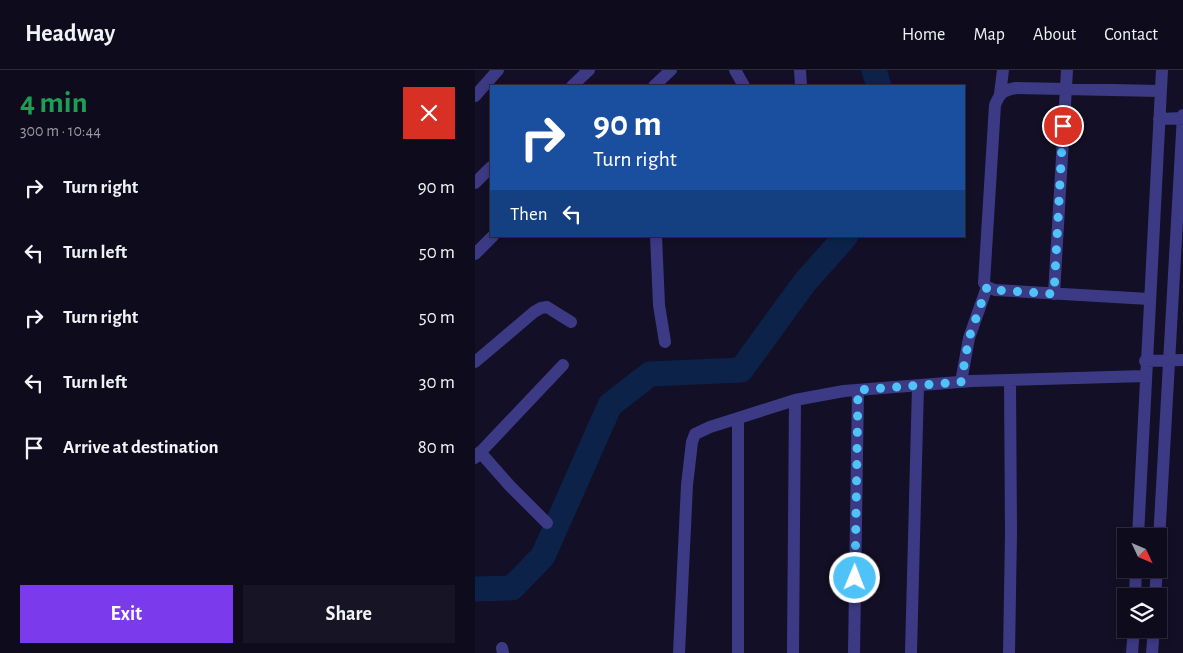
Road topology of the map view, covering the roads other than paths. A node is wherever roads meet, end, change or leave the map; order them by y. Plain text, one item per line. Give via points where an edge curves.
1 (498, 70) edge
2 (671, 70) edge
3 (735, 70) edge
4 (800, 70) edge
5 (1003, 70) edge
6 (1067, 70) edge
7 (1161, 70) edge
8 (585, 71) edge
9 (573, 85) edge
10 (655, 85) edge
11 (743, 85) edge
12 (801, 85) edge
13 (1065, 88) junction
14 (1160, 91) junction
15 (1000, 94) junction
16 (475, 96) edge
17 (1183, 117) edge
18 (1159, 119) junction
19 (490, 168) edge
20 (475, 182) edge
21 (492, 237) edge
22 (656, 237) edge
23 (475, 254) edge
24 (987, 287) junction
25 (1054, 294) junction
26 (1149, 299) junction
27 (571, 322) dead end
28 (665, 342) dead end
29 (1169, 360) junction
30 (1183, 360) edge
31 (1145, 361) junction
32 (475, 362) edge
33 (563, 365) dead end
34 (1145, 376) junction
35 (1011, 380) junction
36 (961, 382) junction
37 (918, 386) junction
38 (858, 390) junction
39 (795, 400) junction
40 (738, 418) junction
41 (478, 455) edge
42 (547, 523) dead end
43 (1138, 528) edge
44 (1160, 528) edge
45 (1133, 638) edge
46 (1153, 638) edge
47 (679, 653) edge
48 (738, 653) edge
49 (793, 653) edge
50 (854, 653) edge
51 (911, 653) edge
52 (1009, 653) edge
53 (1133, 653) edge
54 (1152, 653) edge

1 - 16 street
2 - 10 street
3 - 11 street
4 - 12 street
5 - 15 street
6 - 13 street
7 - 14 street
8 - 9 street
13 - 14 street
13 - 15 street via 1016,88
13 - 25 street
14 - 18 street
15 - 24 street via 995,105 984,283
17 - 18 street
17 - 29 street
18 - 26 street
19 - 20 street
21 - 23 street
22 - 28 street via 659,305
24 - 25 street
24 - 36 street via 969,338
25 - 26 street
26 - 31 street
27 - 32 street via 547,307 541,308
29 - 30 street
29 - 31 street
29 - 44 street
31 - 34 street
33 - 41 street
34 - 35 street
34 - 43 street
35 - 36 street
35 - 52 street
36 - 37 street
37 - 38 street
37 - 51 street
38 - 39 street
38 - 50 street
39 - 40 street
39 - 49 street
40 - 47 street via 695,434 692,442
40 - 48 street
41 - 42 street
45 - 53 street
46 - 54 street

